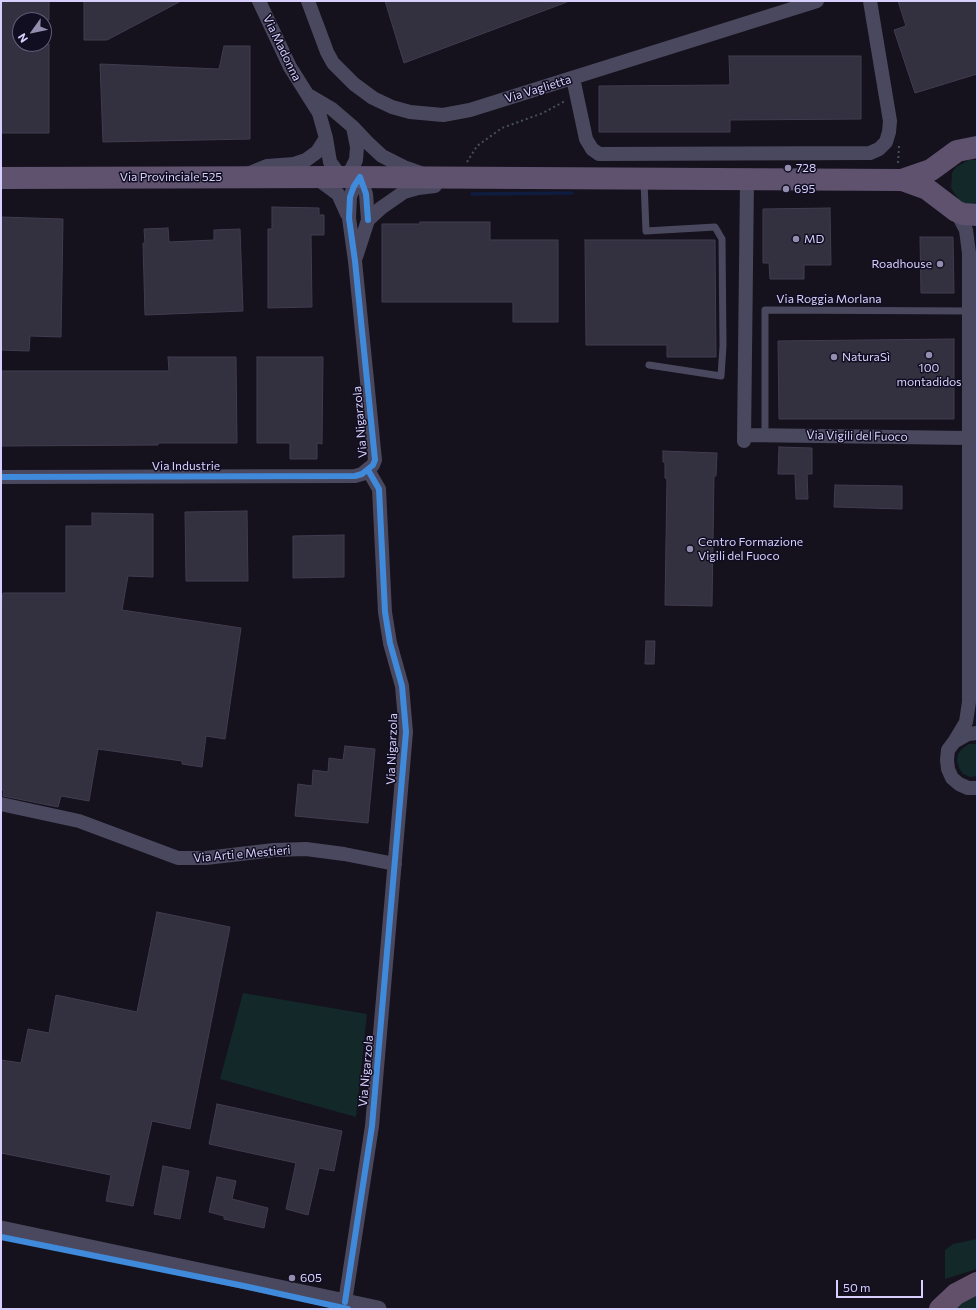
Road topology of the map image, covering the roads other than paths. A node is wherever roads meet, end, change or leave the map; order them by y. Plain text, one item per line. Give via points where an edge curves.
1 (259, 1) edge
2 (308, 1) edge
3 (817, 1) edge
4 (870, 1) edge
5 (573, 78) junction
6 (306, 94) junction
7 (353, 127) junction
8 (326, 138) junction
9 (977, 147) edge
10 (942, 164) junction
11 (469, 172) junction
12 (242, 177) junction
13 (315, 177) junction
14 (351, 177) junction
15 (1, 178) edge
16 (441, 178) junction
17 (644, 179) junction
18 (747, 180) junction
19 (902, 180) junction
20 (950, 206) junction
21 (977, 214) edge
22 (349, 218) junction
23 (368, 220) junction
24 (977, 242) edge
25 (355, 261) junction
26 (969, 311) junction
27 (977, 348) edge
28 (649, 365) dead end
29 (765, 434) junction
30 (973, 437) edge
31 (368, 470) junction
32 (1, 477) edge
33 (977, 733) edge
34 (954, 742) junction
35 (977, 788) edge
36 (1, 804) edge
37 (395, 864) junction
38 (1, 1229) edge
39 (977, 1283) edge
40 (345, 1302) junction
41 (378, 1309) edge
42 (940, 1309) edge

1 - 6 street, Via Madonna via 287,62
2 - 5 street, Via Vaglietta via 325,48 338,68 367,95 396,108 430,115 453,114
3 - 5 street, Via Vaglietta
4 - 5 street via 890,121 886,142 870,153 599,154 592,149 586,139
6 - 7 street, Via Madonna via 332,109
6 - 8 street, Via Madonna via 319,113
7 - 14 street via 357,147
7 - 16 street, Via Madonna via 373,149 391,161
8 - 12 street via 317,152 306,160 294,164 267,166
8 - 14 street, Via Madonna via 330,162
9 - 10 main road via 957,151
10 - 19 main road via 922,175
10 - 20 main road via 938,181
11 - 16 main road, Via Provinciale 525
11 - 17 main road, Via Provinciale 525
11 - 23 street via 450,184 426,186 404,192
12 - 13 main road, Via Provinciale 525
12 - 15 main road, Via Provinciale 525
13 - 14 main road, Via Provinciale 525
13 - 22 street, Via Nigarzola via 338,194
14 - 16 main road, Via Provinciale 525
14 - 22 street, Via Nigarzola
14 - 23 street, Via Nigarzola via 366,194
17 - 18 main road, Via Provinciale 525
17 - 28 lane via 646,231 715,227 722,239 723,346 720,376
18 - 19 main road, Via Provinciale 525
18 - 29 street, Via Vigili del Fuoco via 744,438
19 - 20 main road via 927,189
20 - 21 main road via 963,214
20 - 26 street via 964,224 968,238
22 - 25 street, Via Nigarzola
23 - 25 street, Via Nigarzola
24 - 27 street
25 - 31 street, Via Nigarzola via 375,460
26 - 29 lane, Via Roggia Morlana via 765,310
26 - 30 street
27 - 30 street
29 - 30 street, Via Vigili del Fuoco
30 - 34 street via 969,710 964,726
31 - 32 street, Via Industrie via 355,476
31 - 37 street, Via Nigarzola via 379,489 385,612 390,643 402,686 406,718
33 - 34 street via 960,737
34 - 35 street via 948,755 948,769 952,778 968,788
36 - 37 street, Via Arti e Mestieri via 79,821 178,858 306,849
37 - 40 street, Via Nigarzola via 372,1126
38 - 40 street
39 - 42 highway via 956,1294
40 - 41 street

